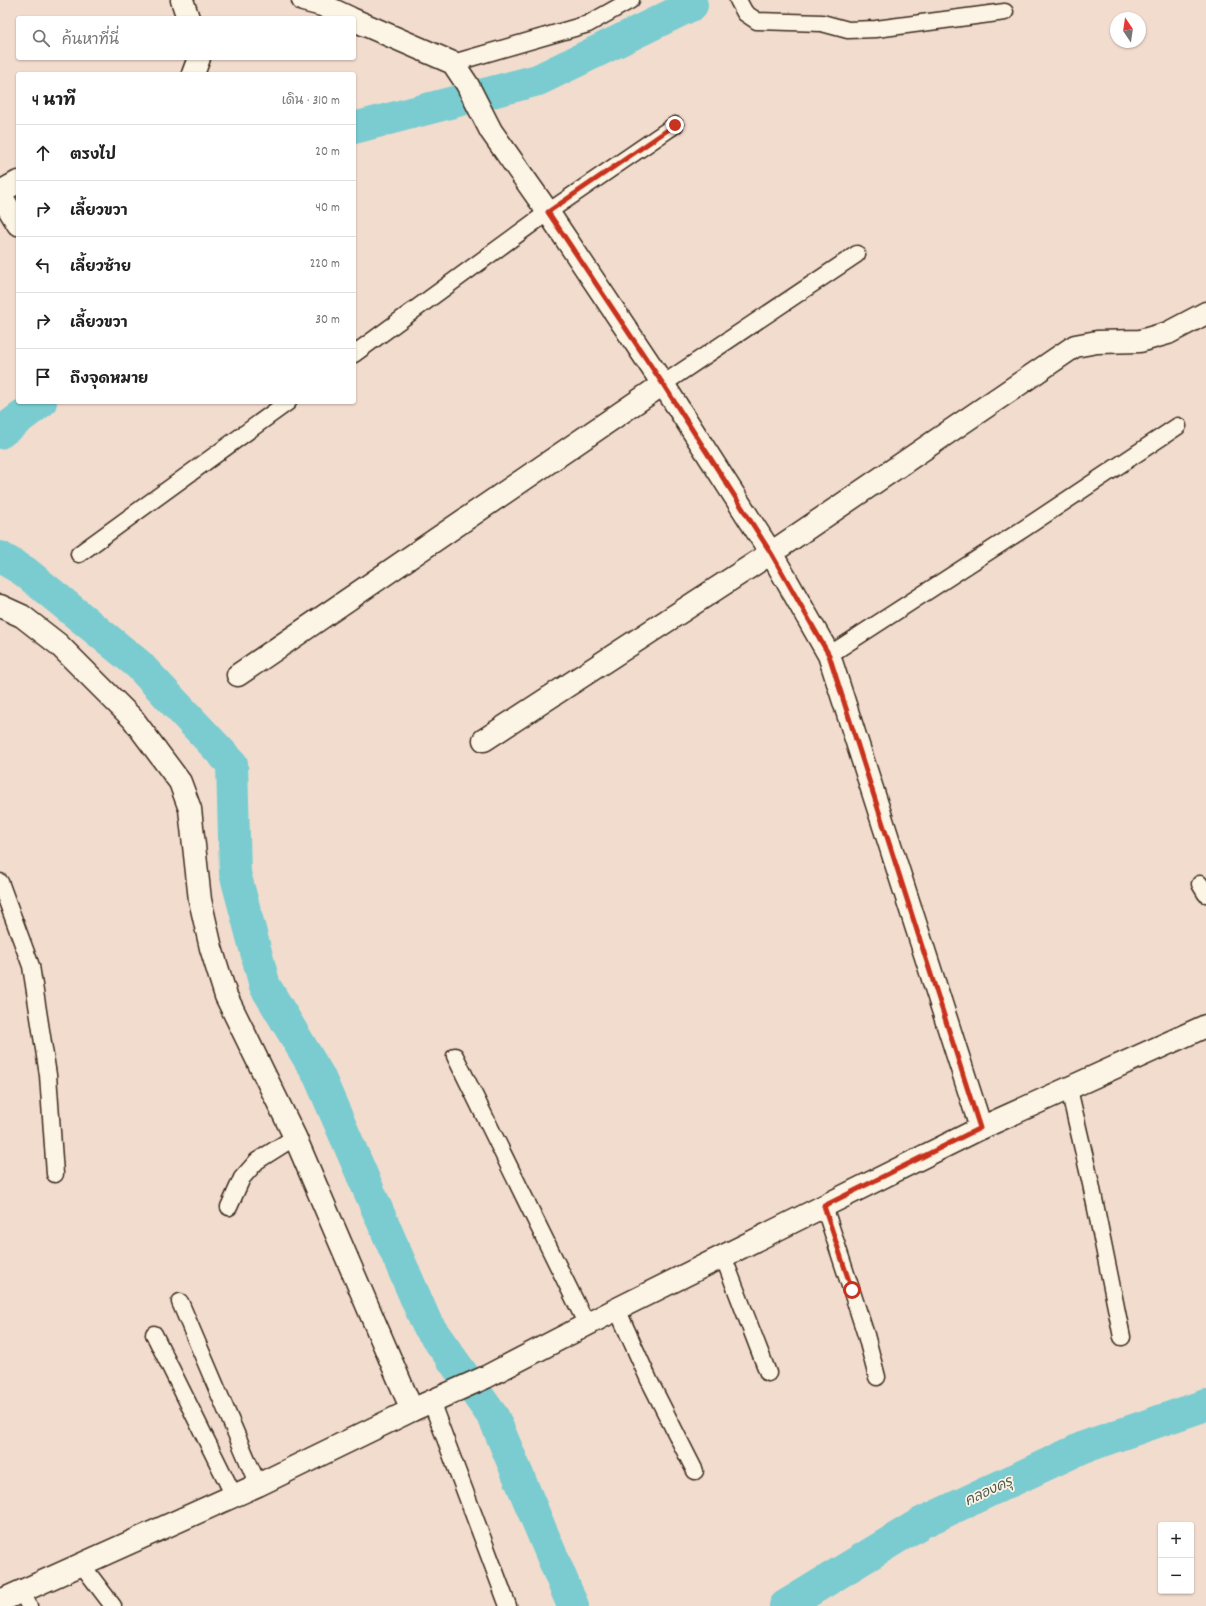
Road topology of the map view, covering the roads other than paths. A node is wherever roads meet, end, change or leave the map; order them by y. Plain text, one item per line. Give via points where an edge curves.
1 (182, 0) edge
2 (631, 0) edge
3 (738, 0) edge
4 (316, 2) edge
5 (1005, 12) dead end
6 (187, 16) edge
7 (346, 16) edge
8 (356, 21) edge
9 (198, 60) edge
10 (453, 63) junction
11 (194, 72) edge
12 (675, 125) dead end
13 (16, 183) edge
14 (0, 193) edge
15 (548, 212) junction
16 (16, 221) edge
17 (857, 254) dead end
18 (1206, 313) edge
19 (356, 353) edge
20 (663, 384) junction
21 (285, 404) edge
22 (1178, 426) dead end
23 (771, 553) junction
24 (79, 554) dead end
25 (0, 606) edge
26 (829, 655) junction
27 (238, 675) dead end
28 (484, 740) dead end
29 (0, 882) edge
30 (1206, 1026) edge
31 (455, 1056) dead end
32 (1068, 1089) junction
33 (980, 1128) junction
34 (295, 1137) junction
35 (55, 1174) dead end
36 (824, 1206) junction
37 (229, 1207) dead end
38 (723, 1256) junction
39 (180, 1302) dead end
40 (617, 1309) junction
41 (587, 1325) junction
42 (154, 1334) dead end
43 (1122, 1337) dead end
44 (768, 1373) dead end
45 (876, 1377) dead end
46 (429, 1402) junction
47 (695, 1471) dead end
48 (258, 1485) junction
49 (234, 1496) junction
50 (82, 1565) junction
51 (26, 1599) edge
52 (0, 1601) edge
53 (113, 1606) edge
54 (508, 1606) edge

1 - 6 street
2 - 10 lane via 588,24
3 - 5 lane via 745,13 757,21 822,23 848,30 876,29
4 - 7 street
8 - 10 street
9 - 11 street
10 - 15 street via 491,131
12 - 15 lane
13 - 14 street
14 - 16 street
15 - 19 lane
15 - 20 street
17 - 20 lane
18 - 23 street via 1168,333 1140,341 1097,342 1075,346
20 - 23 street
20 - 27 street
21 - 24 lane
22 - 26 lane
23 - 26 street
23 - 28 street
25 - 34 street via 22,616 58,644 132,719 180,782 190,809 200,900 210,948 226,996
26 - 33 street
29 - 35 lane via 31,966 48,1075
30 - 32 street
31 - 41 lane
32 - 33 street
32 - 43 lane via 1091,1184
33 - 36 street
34 - 37 lane via 257,1161 242,1178
34 - 46 street
36 - 38 street
36 - 45 lane via 866,1335
38 - 40 street
38 - 44 lane
39 - 48 lane
40 - 41 street
40 - 47 lane
41 - 46 street via 486,1377
42 - 49 lane
46 - 48 street
46 - 54 lane
48 - 49 street
49 - 50 street
50 - 51 street
50 - 53 lane
51 - 52 street

